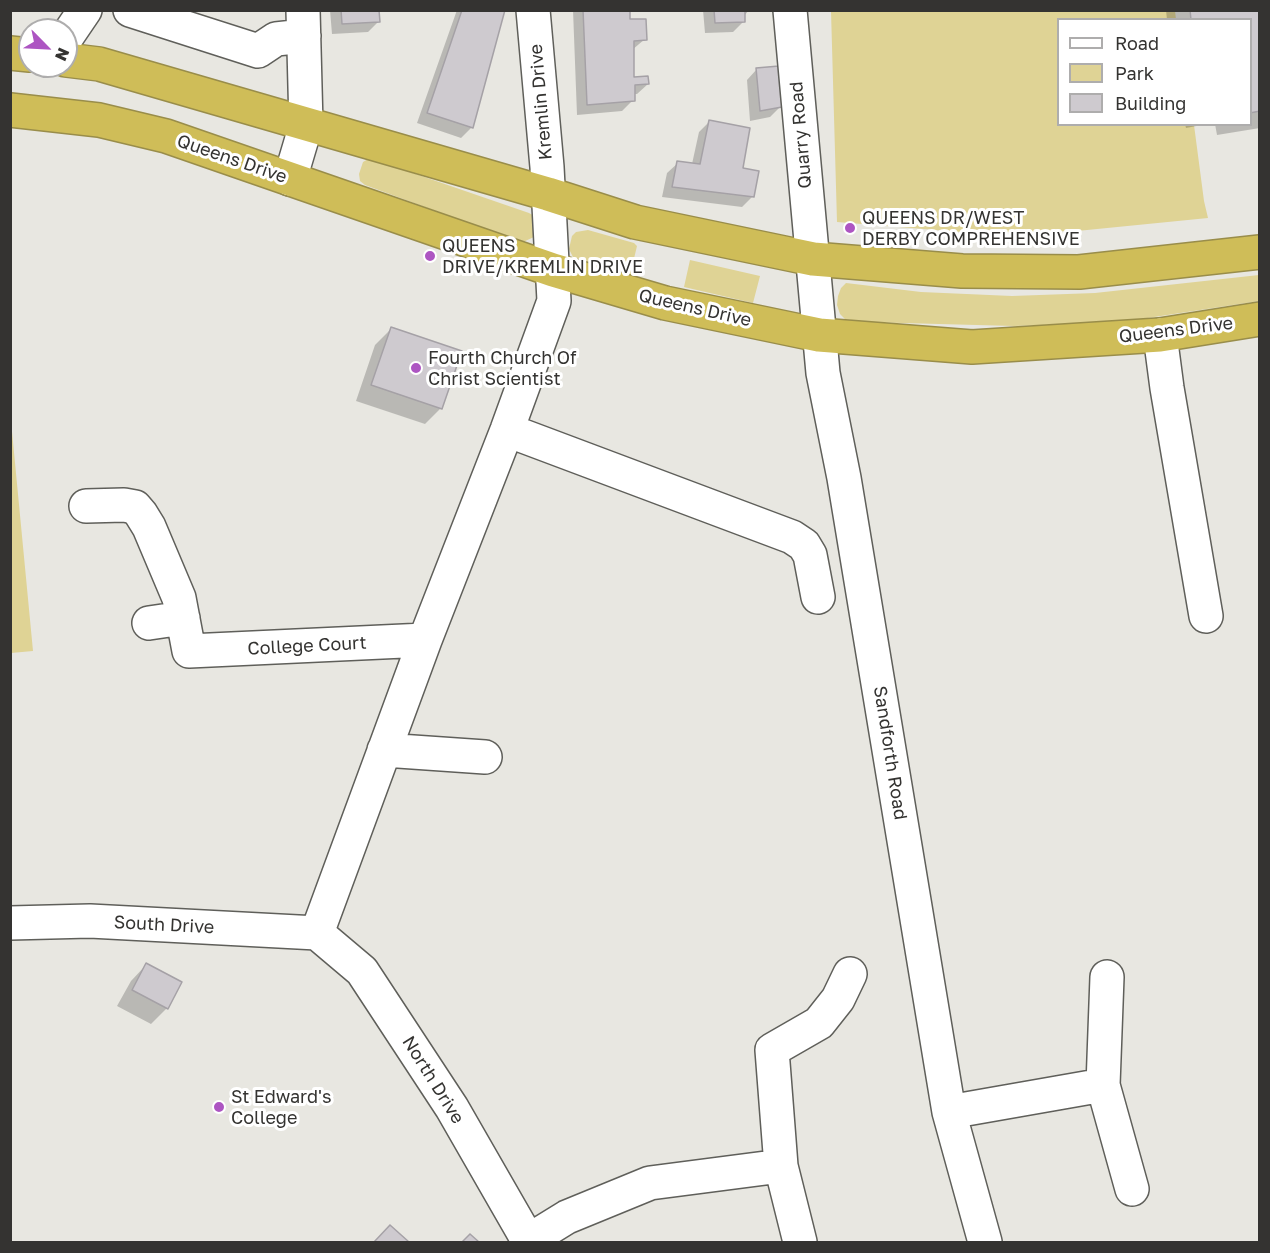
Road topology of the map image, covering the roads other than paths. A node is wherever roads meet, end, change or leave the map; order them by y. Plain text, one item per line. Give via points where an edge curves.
1 (130, 10) edge
2 (533, 10) edge
3 (790, 10) edge
4 (303, 23) edge
5 (78, 61) edge
6 (10, 110) edge
7 (306, 125) junction
8 (290, 179) junction
9 (548, 194) junction
10 (1260, 252) edge
11 (813, 260) junction
12 (553, 270) junction
13 (1260, 319) edge
14 (819, 335) junction
15 (1160, 335) junction
16 (507, 430) junction
17 (86, 506) dead end
18 (818, 597) dead end
19 (1206, 616) dead end
20 (183, 618) junction
21 (148, 624) dead end
22 (425, 640) junction
23 (384, 750) junction
24 (485, 757) dead end
25 (10, 924) edge
26 (316, 933) junction
27 (850, 974) dead end
28 (1107, 977) dead end
29 (1103, 1085) junction
30 (949, 1112) junction
31 (781, 1166) junction
32 (1132, 1189) dead end
33 (528, 1242) edge
34 (801, 1242) edge
35 (985, 1242) edge

1 - 4 street via 258,51
2 - 9 street, Kremlin Drive
3 - 11 street, Quarry Road
4 - 7 street
5 - 7 highway via 99,64
6 - 8 highway, Queens Drive via 99,120 166,136
7 - 8 street
7 - 9 highway
8 - 12 highway, Queens Drive
9 - 11 highway via 635,222
9 - 12 street, Kremlin Drive
10 - 11 highway via 1079,272 962,271
11 - 14 street, Sandforth Road
12 - 14 highway, Queens Drive via 665,303
12 - 16 street, Kremlin Drive via 554,301
13 - 15 highway, Queens Drive
14 - 15 highway, Queens Drive via 972,347
14 - 30 street, Sandforth Road
15 - 19 street
16 - 18 street via 792,537 810,555
16 - 22 street, Kremlin Drive
17 - 20 street via 135,507 149,527 180,598
20 - 21 street
20 - 22 street, College Court via 189,651
22 - 23 street, Kremlin Drive
23 - 24 street
23 - 26 street, Kremlin Drive
25 - 26 street, South Drive via 90,921
26 - 33 street, North Drive via 362,971 452,1108
27 - 31 street via 838,999 819,1023 772,1050
28 - 29 street
29 - 30 street
29 - 32 street
30 - 35 street, Sandforth Road
31 - 33 street via 650,1183 567,1216
31 - 34 street

